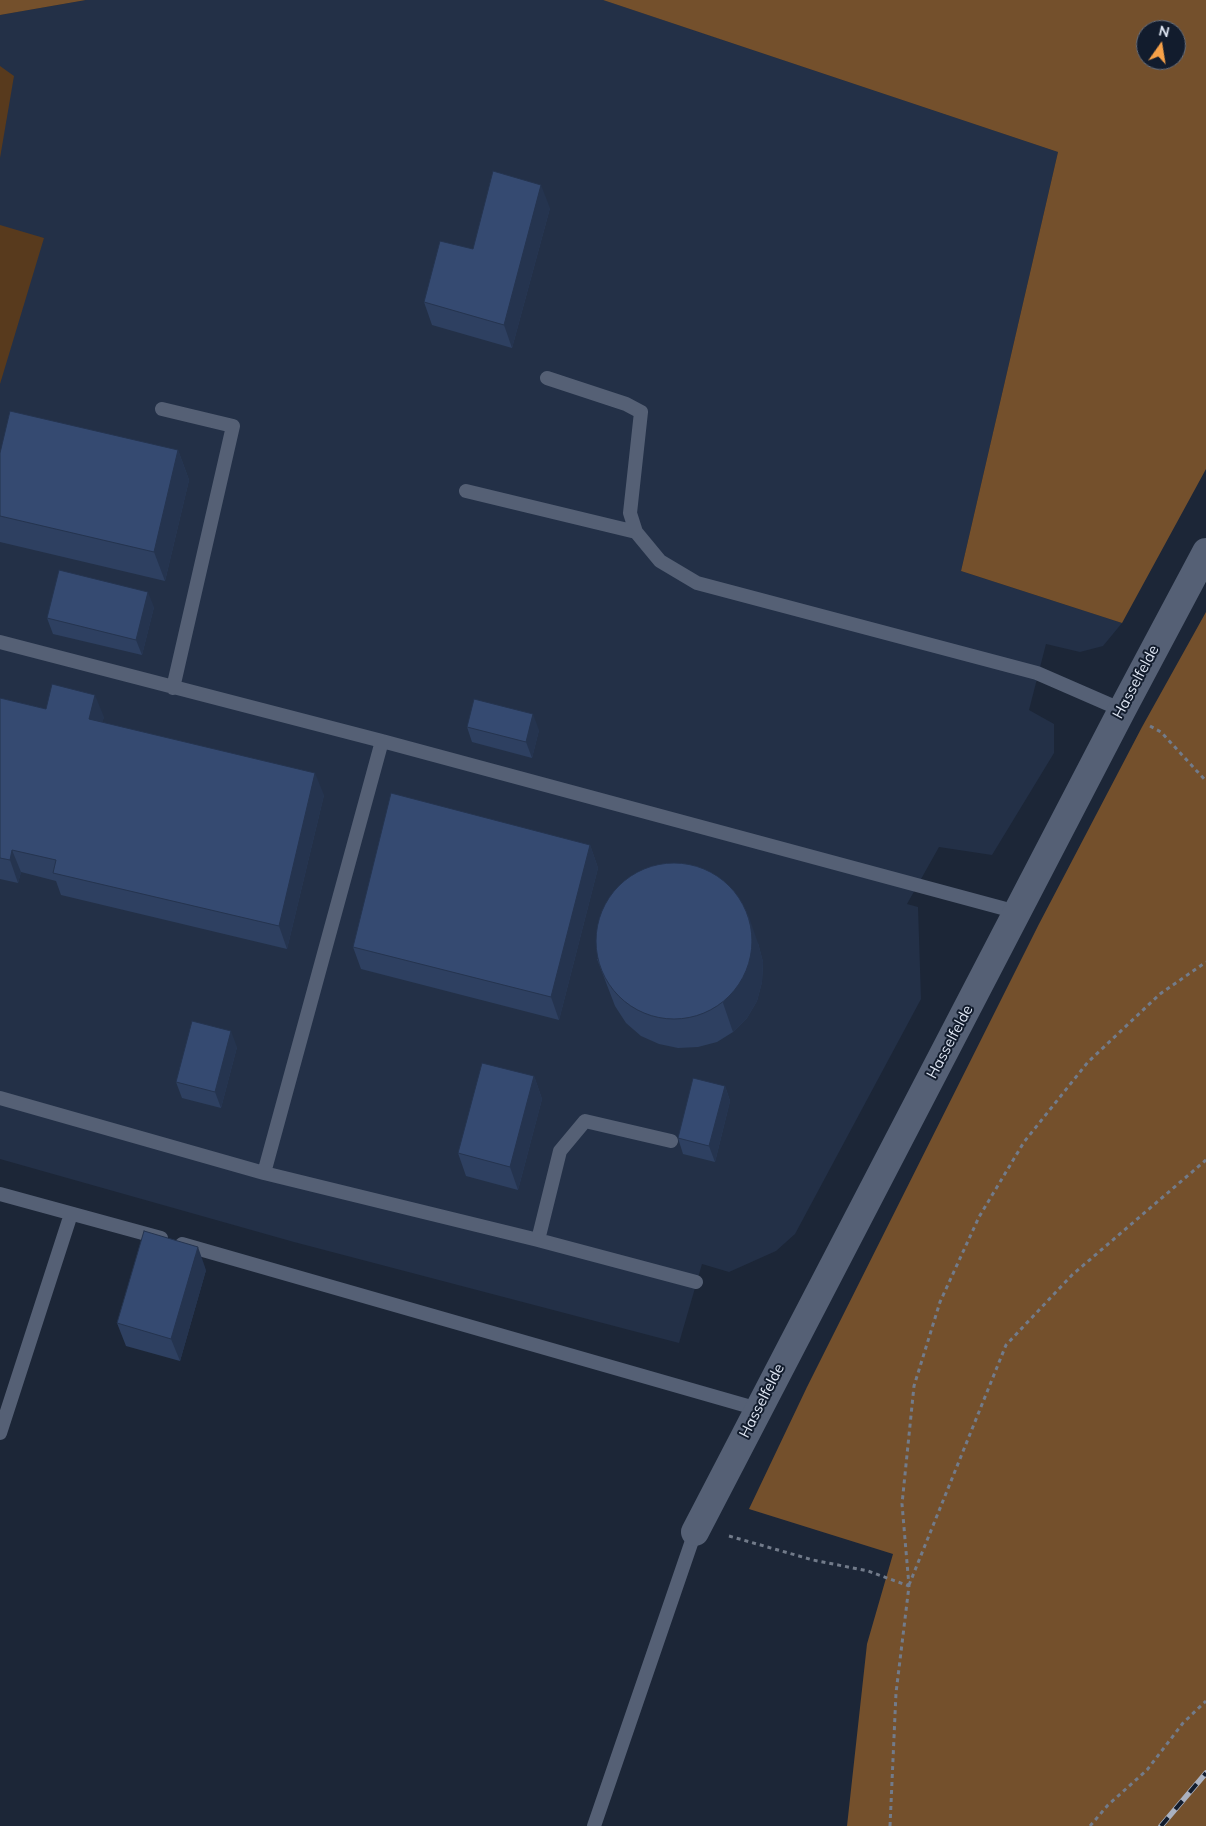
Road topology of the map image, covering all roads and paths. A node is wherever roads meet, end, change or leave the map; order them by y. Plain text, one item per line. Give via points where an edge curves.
1 (546, 378) dead end
2 (162, 409) dead end
3 (466, 491) dead end
4 (636, 532) junction
5 (1206, 552) edge
6 (0, 642) edge
7 (173, 688) junction
8 (1122, 710) junction
9 (382, 741) junction
10 (1206, 781) edge
11 (1017, 912) junction
12 (1206, 962) edge
13 (0, 1098) edge
14 (671, 1141) dead end
15 (1206, 1160) edge
16 (264, 1172) junction
17 (0, 1194) edge
18 (71, 1214) junction
19 (538, 1240) junction
20 (696, 1282) dead end
21 (758, 1409) junction
22 (0, 1433) edge
23 (696, 1530) junction
24 (908, 1586) junction
25 (1206, 1700) edge
26 (594, 1826) edge
27 (890, 1826) edge
28 (1090, 1826) edge

1 - 4 lane via 641,412 630,512
2 - 7 lane via 233,426
3 - 4 lane
4 - 8 lane via 660,561 697,583 1037,673
5 - 8 street, Hasselfelde
6 - 7 lane
7 - 9 lane
8 - 10 path via 1160,732
8 - 11 street, Hasselfelde
9 - 11 lane
9 - 16 lane
11 - 21 street, Hasselfelde
12 - 24 path via 1160,994 1088,1062 1024,1142 979,1217 940,1302 914,1386 902,1504
13 - 16 lane
14 - 19 lane via 585,1121 560,1151
15 - 24 path via 1072,1275 1006,1344
16 - 19 lane
17 - 18 lane
18 - 21 lane
18 - 22 lane
19 - 20 lane
21 - 23 street, Hasselfelde
23 - 24 path via 868,1571
23 - 26 lane
24 - 27 path via 896,1692
25 - 28 path via 1183,1723 1147,1770

